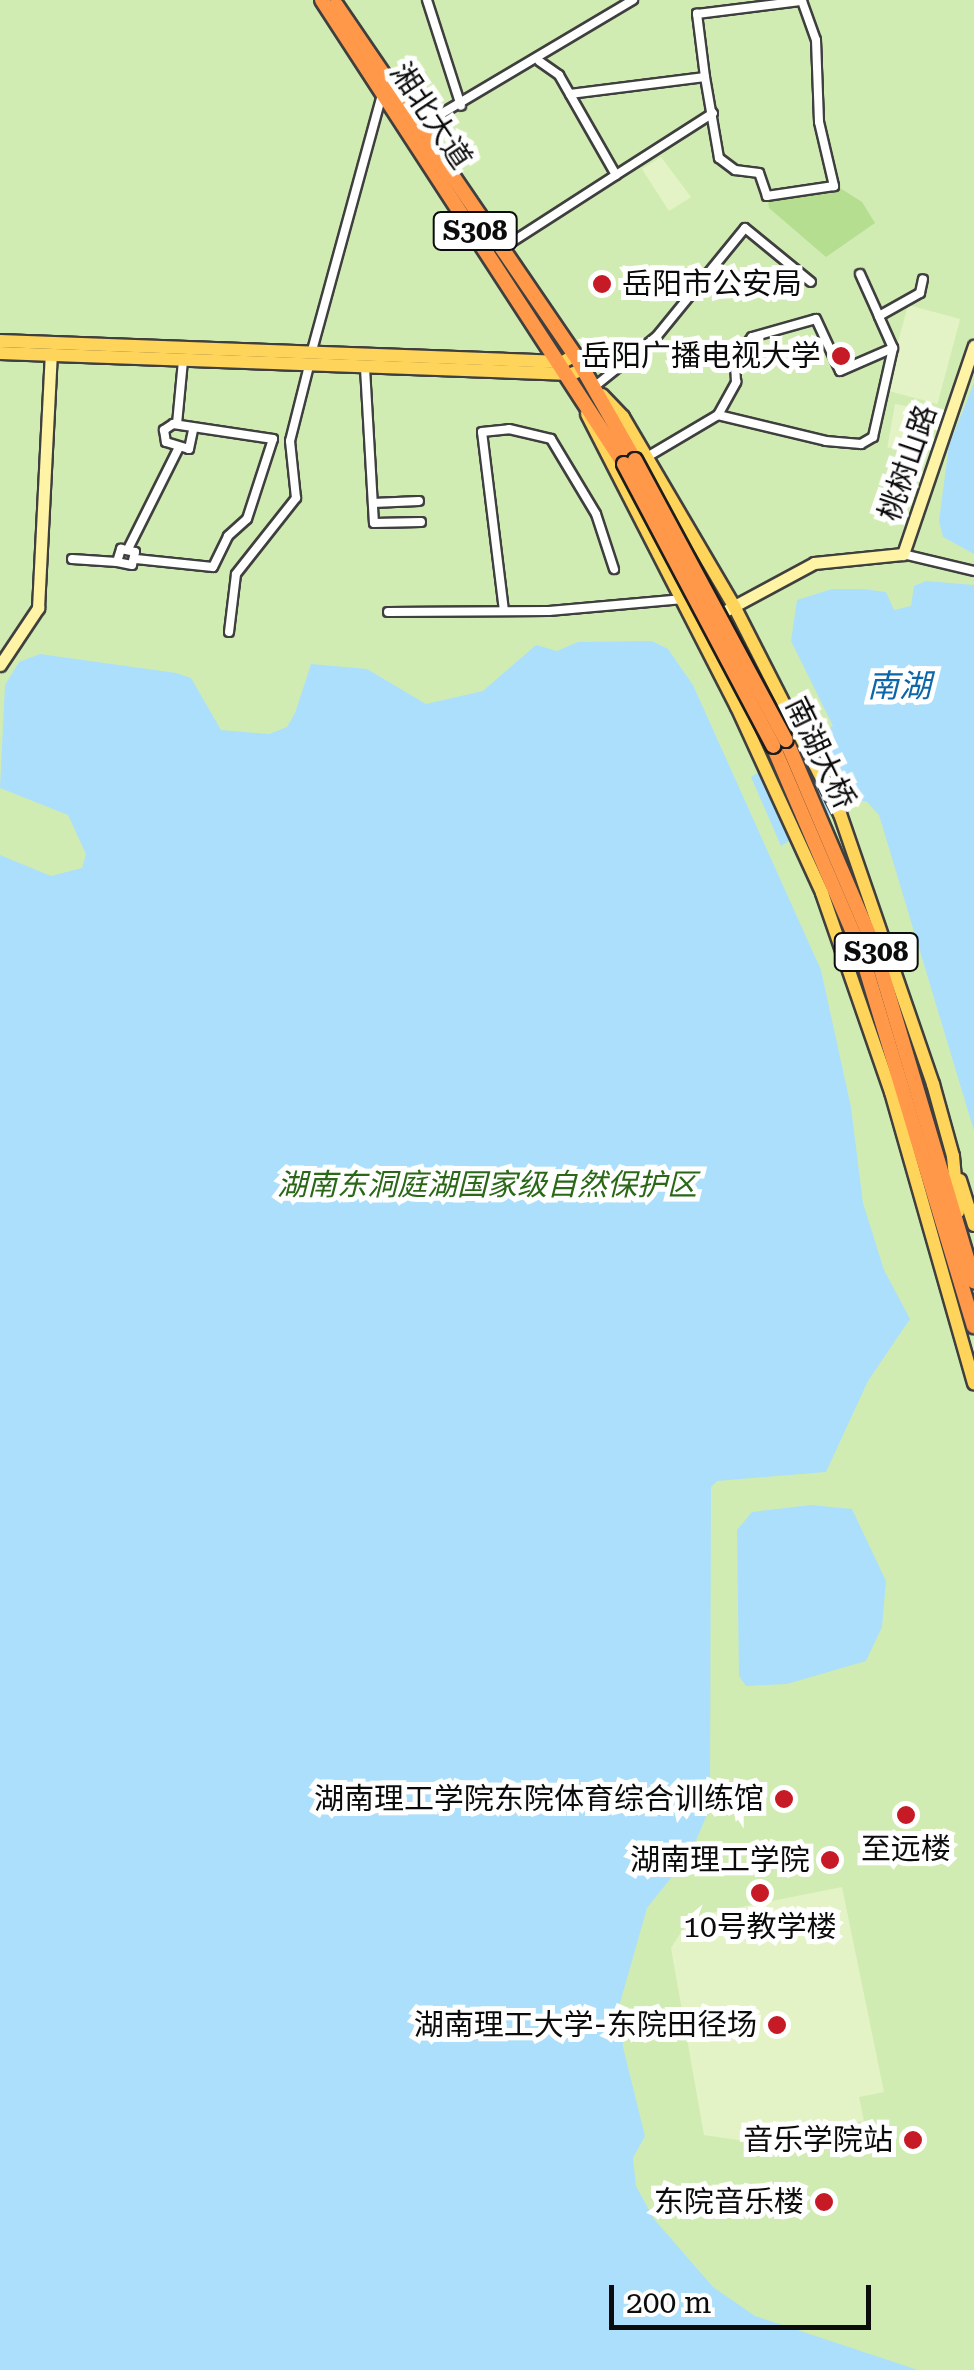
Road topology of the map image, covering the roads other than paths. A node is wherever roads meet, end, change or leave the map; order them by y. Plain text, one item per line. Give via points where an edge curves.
1 (322, 0) edge
2 (333, 0) edge
3 (427, 0) edge
4 (627, 1) edge
5 (539, 60) junction
6 (705, 77) junction
7 (382, 94) junction
8 (570, 94) junction
9 (460, 106) junction
10 (713, 112) junction
11 (419, 127) junction
12 (616, 176) junction
13 (501, 249) junction
14 (860, 274) dead end
15 (923, 279) dead end
16 (811, 282) dead end
17 (879, 316) junction
18 (0, 341) edge
19 (974, 346) edge
20 (892, 348) junction
21 (0, 353) edge
22 (51, 355) junction
23 (310, 360) junction
24 (183, 361) junction
25 (573, 365) junction
26 (365, 368) junction
27 (594, 386) junction
28 (718, 415) junction
29 (177, 424) junction
30 (193, 430) junction
31 (178, 449) junction
32 (635, 460) junction
33 (419, 501) dead end
34 (372, 503) junction
35 (421, 522) dead end
36 (128, 549) junction
37 (903, 554) junction
38 (72, 559) dead end
39 (136, 560) junction
40 (117, 562) junction
41 (614, 569) dead end
42 (974, 571) edge
43 (718, 579) junction
44 (683, 600) junction
45 (734, 606) junction
46 (504, 611) junction
47 (388, 612) dead end
48 (696, 626) junction
49 (229, 632) dead end
50 (0, 666) edge
51 (911, 1088) junction
52 (953, 1156) junction
53 (928, 1171) junction
54 (956, 1197) junction
55 (934, 1217) junction
56 (969, 1228) edge
57 (974, 1281) edge
58 (974, 1326) edge
59 (974, 1384) edge

1 - 7 highway, 湘北大道 / S308
2 - 11 highway, 湘北大道 / S308
3 - 9 street
4 - 5 street
5 - 8 street
5 - 9 street
6 - 8 street
6 - 10 street
6 - 10 street via 697,14 802,1 816,40 819,122 834,186 767,196 759,173 735,170 719,158
7 - 23 street
7 - 25 highway, 湘北大道 / S308
8 - 12 street
9 - 11 street
10 - 12 street
11 - 13 highway, 湘北大道 / S308
12 - 13 street
13 - 25 highway, 湘北大道 / S308
14 - 17 street
15 - 17 street via 920,293
16 - 27 street via 745,228 656,336
17 - 20 street
18 - 23 main road
19 - 37 street, 桃树山路
20 - 28 street via 873,438 861,444 779,434
20 - 28 street via 840,371 816,319 752,337 734,360 736,382
21 - 22 main road
22 - 24 main road
22 - 50 street via 38,608
23 - 24 main road
23 - 25 main road
23 - 26 main road
23 - 49 street via 290,441 296,498 236,574
24 - 29 street
25 - 26 main road
25 - 27 highway, 湘北大道 / S308
25 - 32 highway, 湘北大道 / S308
25 - 44 main road via 593,430
26 - 34 street
27 - 32 highway, 湘北大道 / S308
28 - 32 street
29 - 30 street
29 - 31 street via 164,430 170,448
30 - 31 street via 190,449
30 - 39 street via 272,439 248,519 228,536 213,566
31 - 36 street
32 - 43 main road
32 - 51 highway, 南湖大桥 / S308, bridge via 822,820 874,946
33 - 34 street
34 - 35 street via 374,523
36 - 39 street
36 - 40 street via 115,553
37 - 42 street
37 - 45 street, 桃树山路 via 814,563
38 - 40 street
39 - 40 street
41 - 46 street via 596,514 551,438 482,432
43 - 44 main road via 708,602
43 - 45 main road
44 - 46 street
44 - 48 main road
45 - 48 street, 桃树山路
45 - 51 main road via 840,814
46 - 47 street
48 - 51 main road
51 - 52 main road
51 - 53 highway, S308
52 - 54 main road
52 - 56 main road
53 - 54 main road
53 - 55 highway, S308
53 - 55 main road
53 - 56 highway, S308
54 - 56 main road
55 - 58 highway, S308
55 - 59 main road
56 - 57 highway, S308

